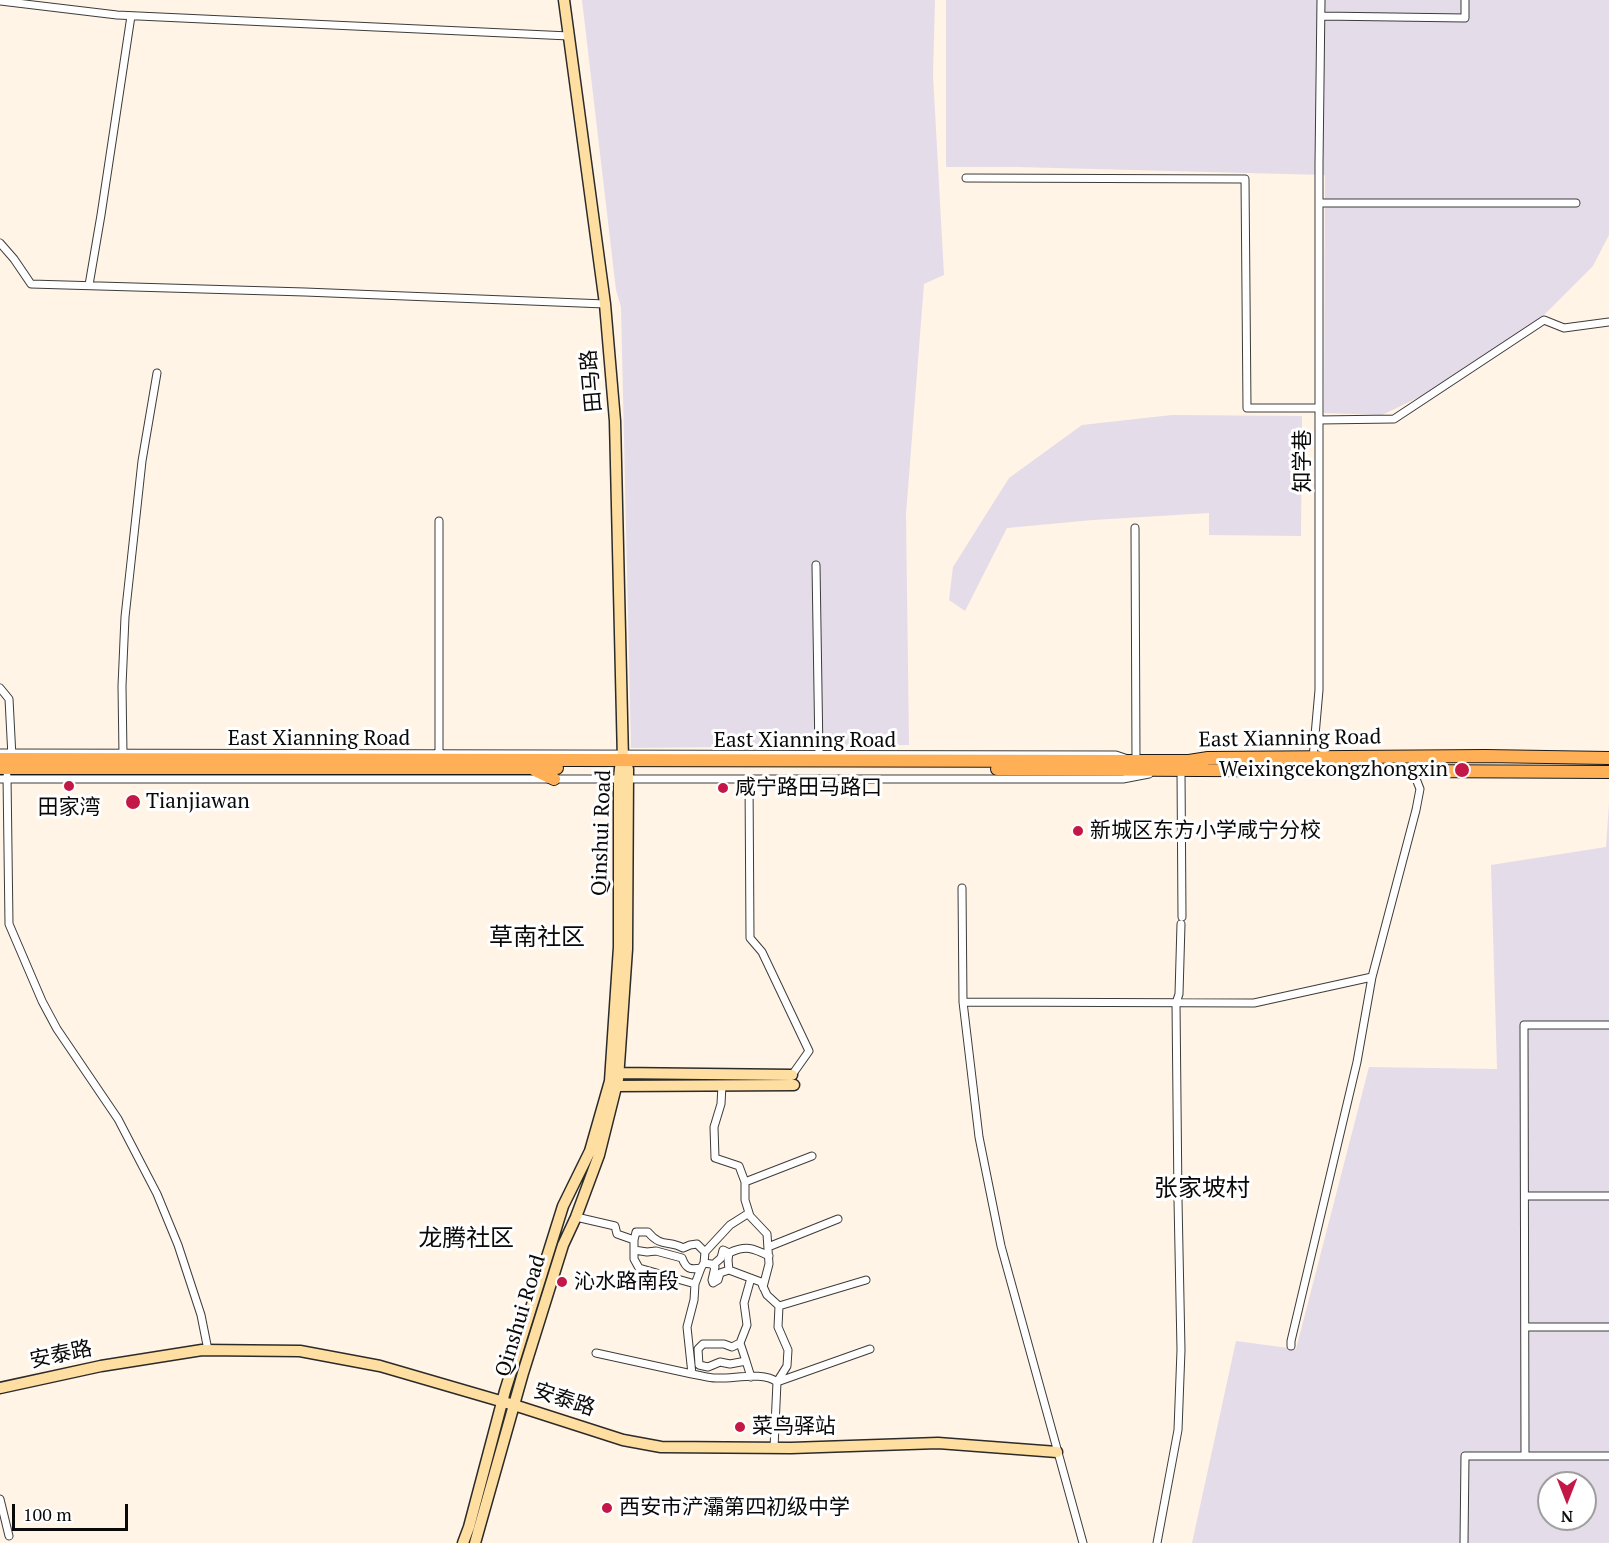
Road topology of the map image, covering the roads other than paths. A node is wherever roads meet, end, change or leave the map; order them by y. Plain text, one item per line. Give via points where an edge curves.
1 (564, 0) edge
2 (1321, 0) edge
3 (1465, 0) edge
4 (0, 1) edge
5 (131, 16) junction
6 (1321, 16) junction
7 (569, 36) junction
8 (966, 178) dead end
9 (1319, 203) junction
10 (1576, 203) dead end
11 (0, 243) edge
12 (89, 285) junction
13 (604, 304) junction
14 (1609, 322) edge
15 (157, 373) dead end
16 (1319, 408) junction
17 (1319, 420) junction
18 (439, 521) dead end
19 (1135, 528) dead end
20 (816, 565) dead end
21 (0, 688) edge
22 (439, 753) junction
23 (819, 754) junction
24 (122, 755) junction
25 (1313, 758) junction
26 (1609, 758) edge
27 (1136, 761) junction
28 (5, 764) edge
29 (532, 768) junction
30 (623, 768) junction
31 (1164, 771) junction
32 (1181, 771) junction
33 (1413, 771) junction
34 (1609, 772) edge
35 (554, 779) junction
36 (749, 779) junction
37 (962, 888) dead end
38 (1372, 977) junction
39 (963, 1002) junction
40 (1176, 1003) junction
41 (1609, 1025) edge
42 (618, 1073) junction
43 (722, 1080) junction
44 (793, 1080) joint
45 (616, 1086) junction
46 (812, 1156) dead end
47 (745, 1182) junction
48 (1525, 1196) junction
49 (1609, 1196) edge
50 (749, 1213) junction
51 (576, 1216) junction
52 (838, 1219) dead end
53 (634, 1240) junction
54 (768, 1246) junction
55 (683, 1248) junction
56 (634, 1250) junction
57 (705, 1252) junction
58 (729, 1253) junction
59 (769, 1256) junction
60 (682, 1258) junction
61 (713, 1265) junction
62 (703, 1266) junction
63 (729, 1270) junction
64 (751, 1278) junction
65 (866, 1280) dead end
66 (695, 1284) junction
67 (763, 1287) junction
68 (780, 1306) junction
69 (1609, 1326) edge
70 (1525, 1327) junction
71 (740, 1342) junction
72 (1291, 1346) dead end
73 (870, 1349) dead end
74 (208, 1350) junction
75 (596, 1353) dead end
76 (746, 1361) junction
77 (692, 1374) junction
78 (751, 1377) junction
79 (777, 1382) junction
80 (0, 1388) edge
81 (503, 1401) junction
82 (514, 1405) junction
83 (774, 1448) junction
84 (1055, 1453) junction
85 (1525, 1456) junction
86 (1609, 1456) edge
87 (0, 1499) edge
88 (9, 1536) dead end
89 (463, 1543) edge
90 (476, 1543) edge
91 (1083, 1543) edge
92 (1157, 1543) edge
93 (1464, 1543) edge

1 - 7 street, 田马路
2 - 6 street, 知学巷
3 - 6 street via 1465,18
4 - 5 street
5 - 7 street
5 - 12 street
6 - 9 street, 知学巷
7 - 13 street, 田马路
8 - 16 street via 1245,179 1246,408
9 - 10 street
9 - 16 street, 知学巷
11 - 12 street via 32,284
12 - 13 street
13 - 30 street, 田马路 via 615,421
14 - 17 street via 1564,328 1544,320 1394,419
15 - 24 street via 142,461 125,617
16 - 17 street, 知学巷
17 - 25 street, 知学巷 via 1319,690
18 - 22 street
19 - 27 street
20 - 23 street
21 - 28 street via 9,699
22 - 24 street
22 - 30 street
23 - 27 street via 1116,755
23 - 30 street
24 - 28 main road, East Xianning Road
24 - 30 main road, East Xianning Road
25 - 26 main road, East Xianning Road
25 - 27 main road, East Xianning Road
27 - 30 main road, East Xianning Road
28 - 29 main road, East Xianning Road
28 - 35 street
28 - 74 street via 9,924 57,1029 118,1119 157,1194 201,1315
29 - 30 main road, East Xianning Road
29 - 35 main road
30 - 31 main road, East Xianning Road
30 - 35 street
30 - 36 street
30 - 42 street, Qinshui Road via 627,949
30 - 81 street, Qinshui Road via 620,947 610,1081 590,1150 563,1206
31 - 32 main road, East Xianning Road
31 - 36 street via 1123,779
32 - 33 main road, East Xianning Road
32 - 40 street via 1182,920
33 - 34 main road, East Xianning Road
33 - 38 street via 1419,789 1416,810
36 - 44 street via 750,938 762,952 809,1051
37 - 39 street
38 - 40 street via 1254,1003
38 - 72 street via 1357,1062
39 - 40 street
39 - 84 street via 979,1137 1001,1246
40 - 92 street via 1178,1430
41 - 48 street via 1524,1025
42 - 43 street
42 - 45 street, Qinshui Road
43 - 44 street
43 - 45 street
43 - 47 street via 721,1104 714,1127 715,1158 739,1166
45 - 51 street, Qinshui Road via 599,1155
46 - 47 street
47 - 50 street
48 - 49 street
48 - 70 street
50 - 54 street via 767,1234
50 - 57 street via 730,1225
51 - 53 street via 615,1226 617,1234
51 - 82 street, Qinshui Road via 566,1236
52 - 54 street
53 - 55 street via 636,1232 648,1232 656,1240
53 - 56 street
54 - 59 street
55 - 57 street via 697,1244
55 - 60 street
56 - 60 street
56 - 66 street via 639,1268
57 - 62 street
58 - 59 street via 740,1248 755,1249
58 - 61 street via 723,1250
58 - 63 street
59 - 67 street
60 - 62 street via 688,1268
61 - 62 street
61 - 63 street via 713,1283
62 - 66 street
63 - 64 street
64 - 67 street
64 - 71 street via 744,1303 747,1324
65 - 68 street
66 - 77 street via 687,1327
67 - 68 street
68 - 79 street via 778,1327 788,1350 787,1366
69 - 70 street
70 - 85 street
71 - 76 street
71 - 76 street via 732,1347 703,1344 698,1349 699,1365
73 - 79 street
74 - 80 street, 安泰路 via 101,1366
74 - 81 street, 安泰路 via 300,1351 380,1366
75 - 77 street
76 - 78 street
77 - 78 street
78 - 79 street
79 - 83 street
81 - 82 street, 安泰路
81 - 89 street, Qinshui Road
82 - 83 street, 安泰路 via 624,1440 661,1447
82 - 90 street, Qinshui Road
83 - 84 street, 安泰路 via 938,1443
84 - 91 street
85 - 86 street
85 - 93 street via 1465,1456
87 - 88 street

